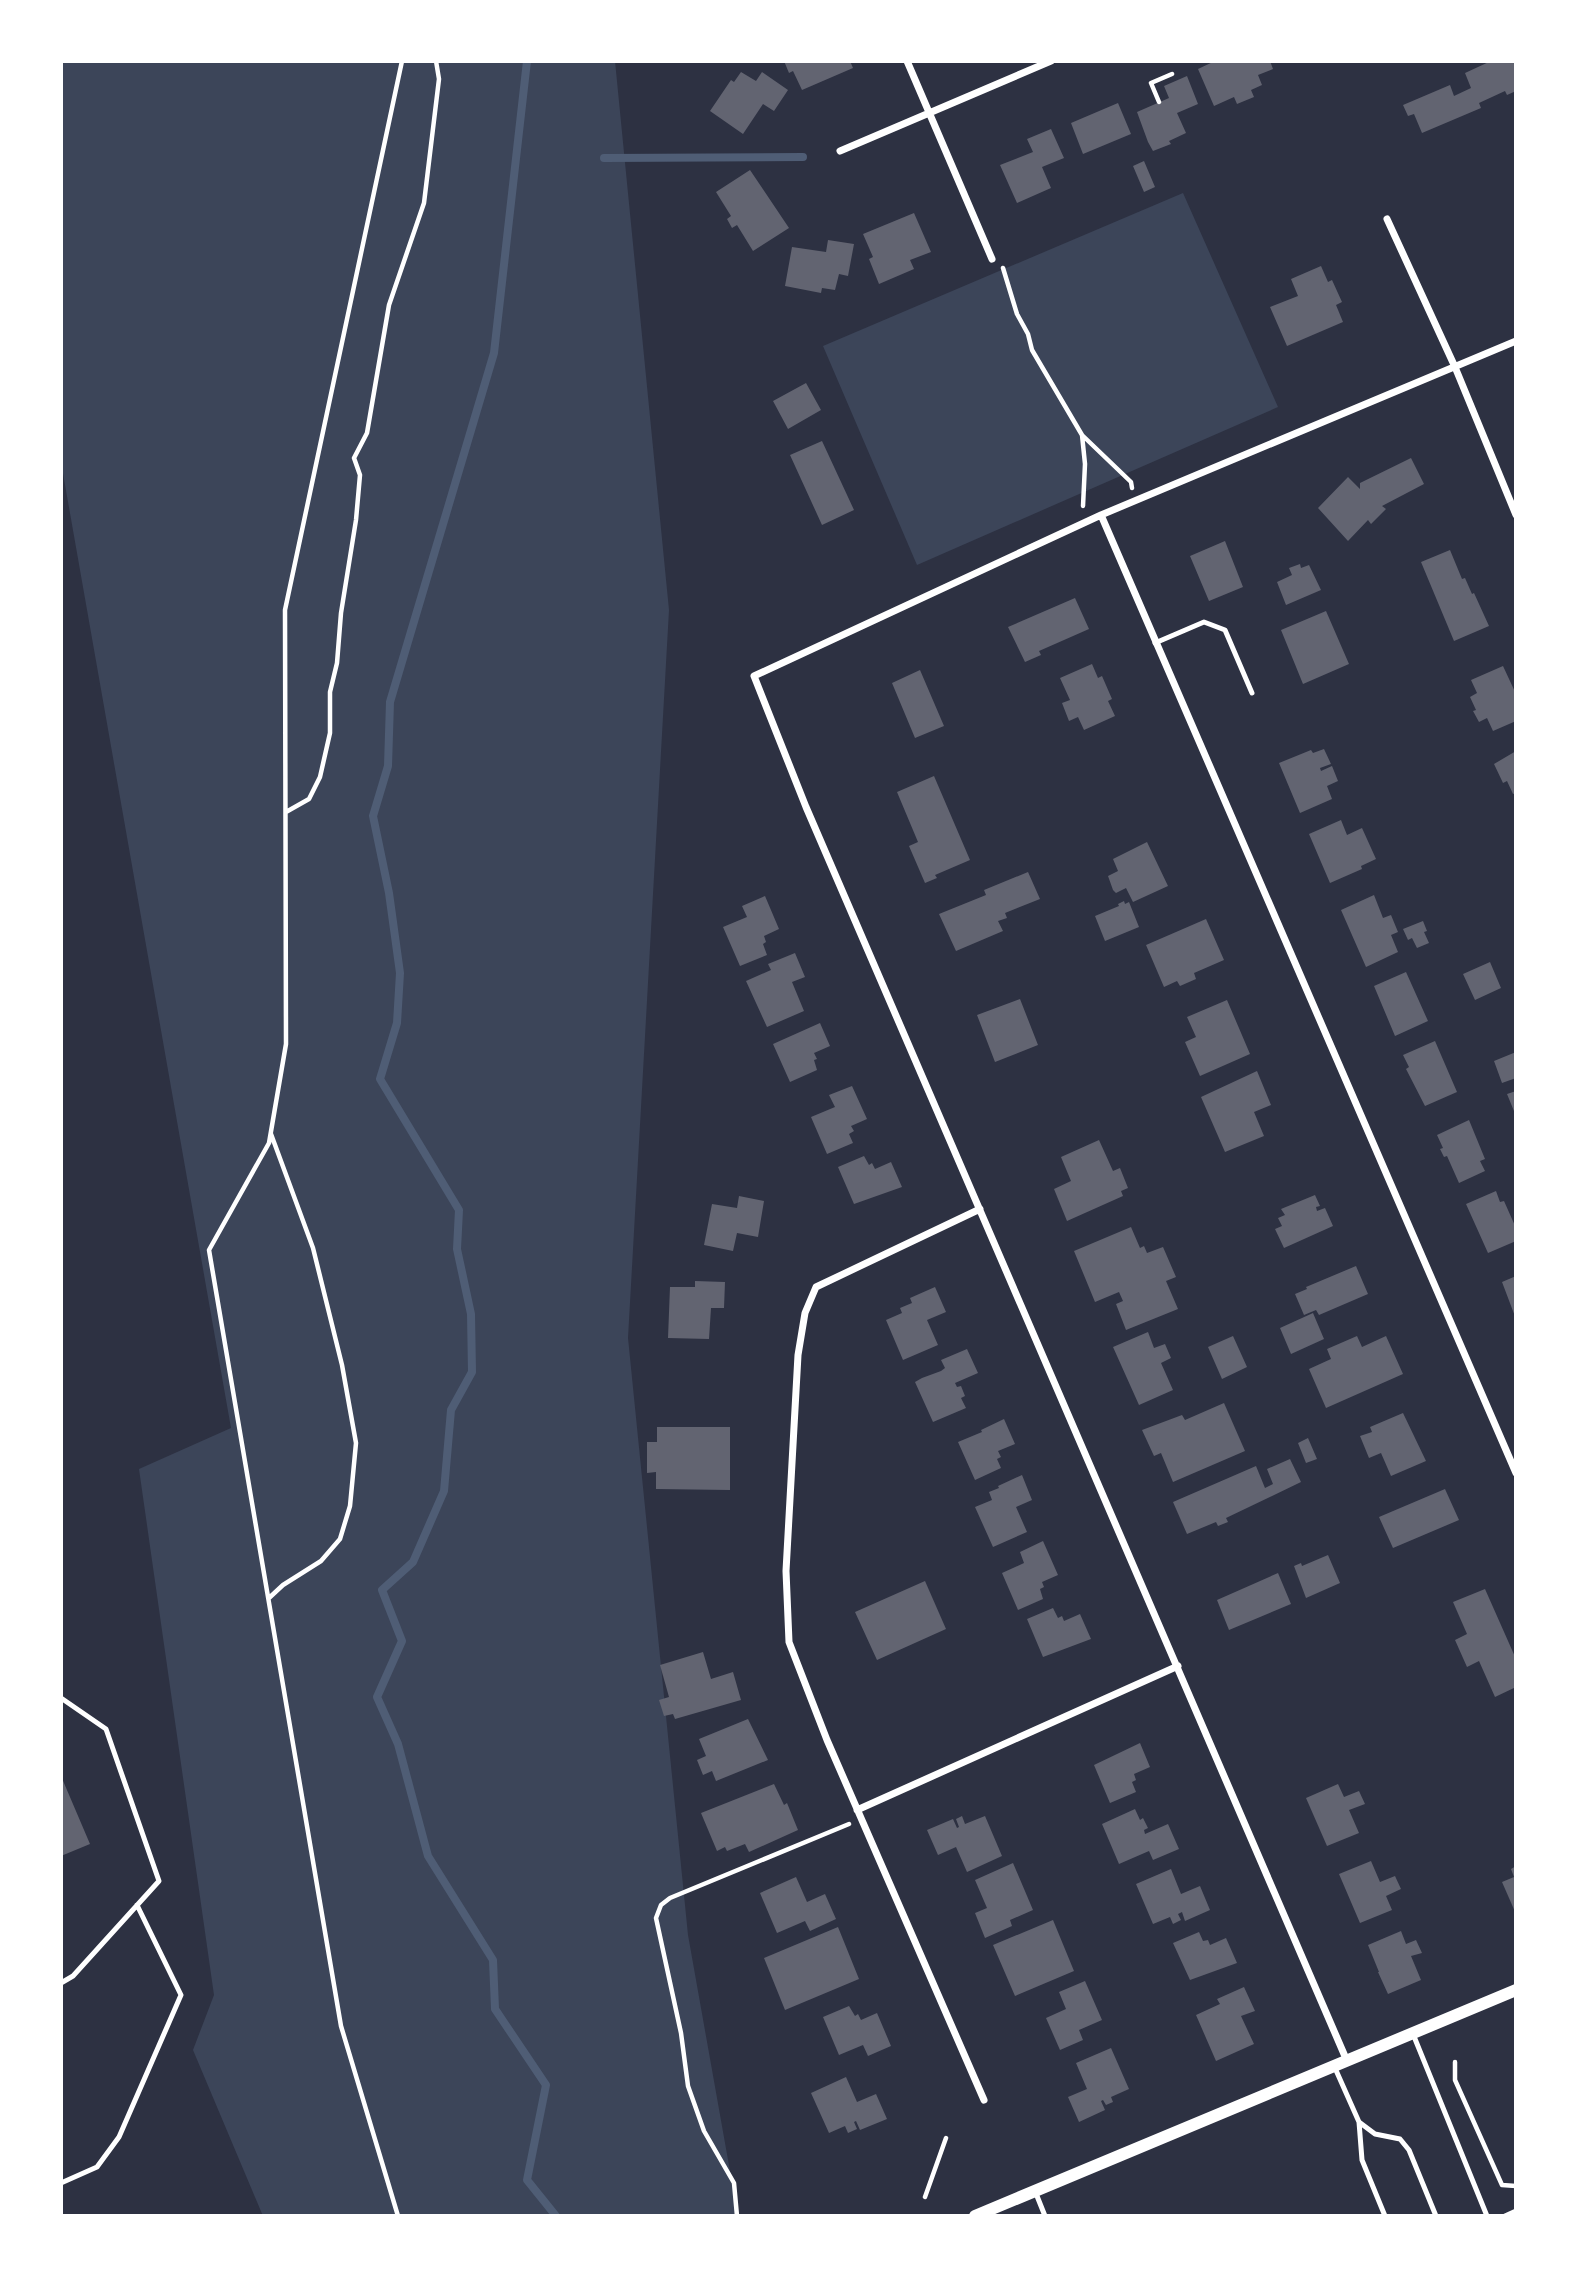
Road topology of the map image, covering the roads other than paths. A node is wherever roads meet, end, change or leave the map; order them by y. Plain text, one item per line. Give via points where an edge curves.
1 (907, 61) edge
2 (1051, 61) edge
3 (928, 114) junction
4 (840, 151) dead end
5 (1387, 219) dead end
6 (992, 259) road end
7 (1516, 341) edge
8 (1455, 367) junction
9 (1101, 515) junction
10 (1516, 515) edge
11 (1155, 643) junction
12 (1252, 693) dead end
13 (980, 1209) junction
14 (1516, 1473) edge
15 (1178, 1666) junction
16 (61, 1698) edge
17 (857, 1810) junction
18 (136, 1905) junction
19 (61, 1983) edge
20 (1516, 1990) edge
21 (1413, 2033) junction
22 (1347, 2061) junction
23 (1334, 2067) junction
24 (984, 2100) dead end
25 (1359, 2122) junction
26 (61, 2183) edge
27 (1035, 2190) junction
28 (1516, 2211) edge
29 (975, 2216) edge
30 (1045, 2216) edge
31 (1385, 2216) edge
32 (1436, 2216) edge
33 (1487, 2216) edge
34 (1505, 2216) edge

1 - 3 street
2 - 3 street
3 - 4 street
3 - 6 street
5 - 8 street
7 - 8 street
8 - 9 street
8 - 10 street
9 - 11 street
9 - 13 street via 754,676
11 - 12 lane via 1204,622 1225,630
11 - 14 street
13 - 15 street
13 - 17 street via 816,1287 804,1313 786,1571 789,1642
15 - 17 street
15 - 22 street
16 - 18 lane via 106,1729 159,1881
17 - 24 street
18 - 19 lane via 73,1976
18 - 26 lane via 181,1995 119,2137 97,2167
20 - 21 street
21 - 22 street
21 - 33 lane
22 - 23 street
23 - 25 lane
23 - 27 street
25 - 31 lane via 1362,2160
25 - 32 lane via 1374,2134 1400,2139
27 - 29 street
27 - 30 lane
28 - 34 lane

